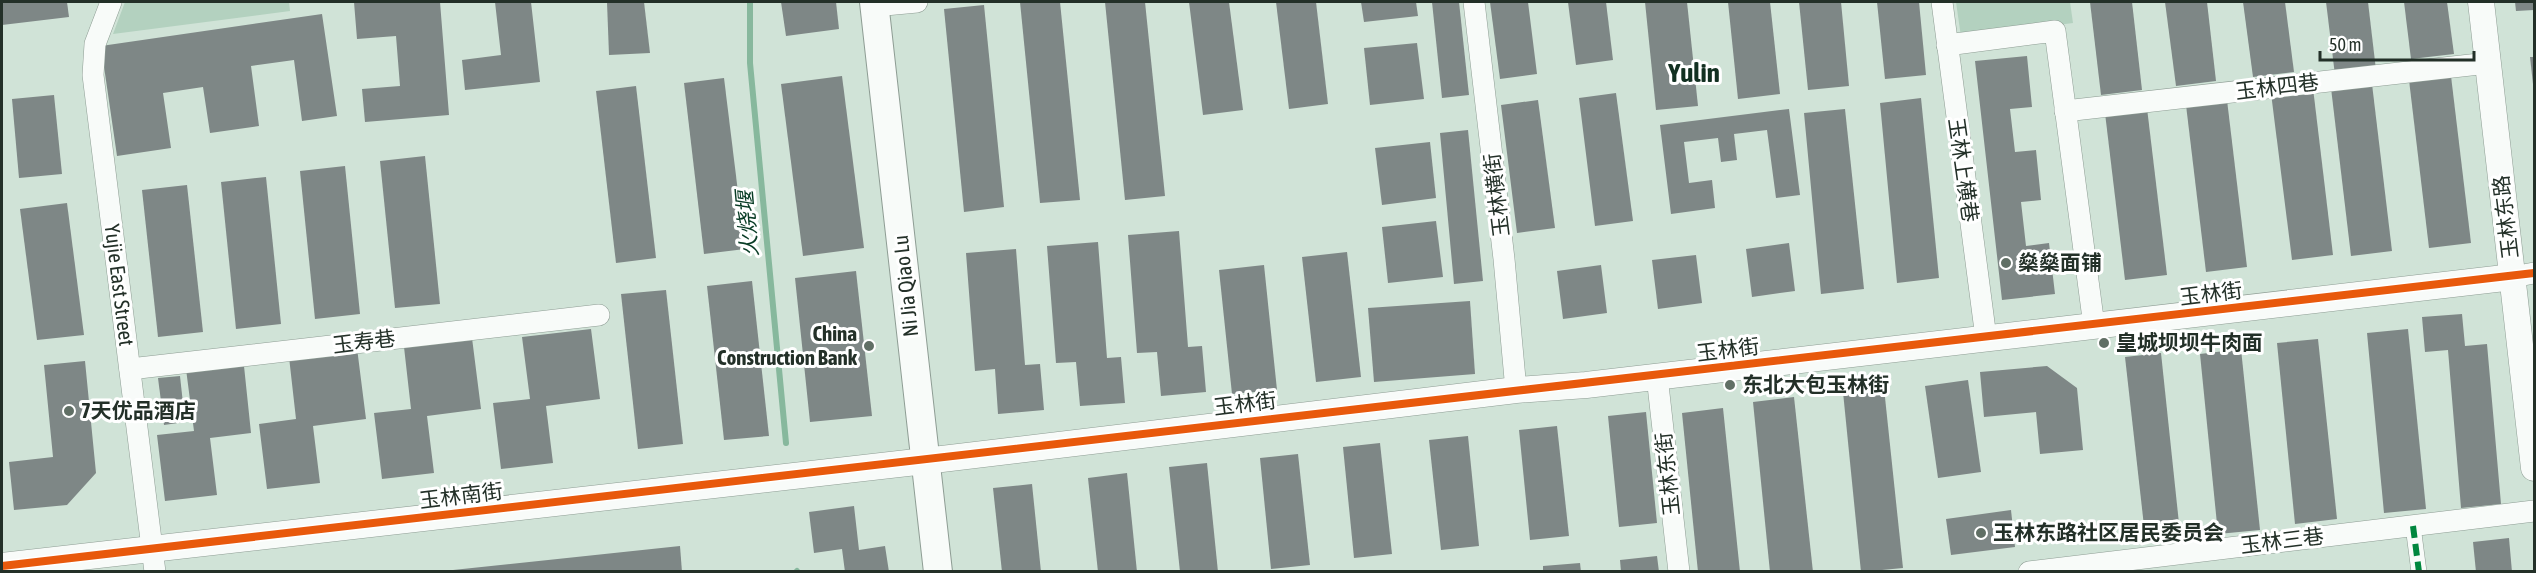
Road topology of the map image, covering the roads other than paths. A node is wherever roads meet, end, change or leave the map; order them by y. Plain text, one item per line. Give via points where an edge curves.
1 (111, 2) edge
2 (917, 2) edge
3 (1474, 2) edge
4 (1942, 2) edge
5 (2481, 2) edge
6 (874, 4) edge
7 (1947, 45) junction
8 (2488, 63) junction
9 (2065, 111) junction
10 (2524, 275) edge
11 (599, 315) dead end
12 (2094, 326) junction
13 (1986, 338) junction
14 (130, 369) junction
15 (1657, 376) junction
16 (1516, 390) junction
17 (925, 461) junction
18 (2535, 468) edge
19 (2535, 511) edge
20 (2414, 526) junction
21 (153, 560) edge
22 (2, 566) edge
23 (938, 572) edge
24 (1679, 572) edge
25 (2029, 572) edge
26 (2419, 572) edge

1 - 14 street, Yujie East Street via 95,44 93,75
2 - 6 street
3 - 16 street, 玉林横街
4 - 7 street, 玉林上横巷
5 - 8 street, 玉林东路
6 - 17 main road, Ni Jia Qiao Lu
7 - 9 street via 2055,31
7 - 13 street, 玉林上横巷
8 - 9 street, 玉林四巷
8 - 10 street, 玉林东路
9 - 12 street
10 - 12 street, 玉林街
10 - 18 street, 玉林东路
11 - 14 street, 玉寿巷
12 - 13 street, 玉林街
13 - 15 street, 玉林街
14 - 21 street, Yujie East Street
15 - 16 street, 玉林街
15 - 24 street, 玉林东街
16 - 17 street, 玉林街
17 - 21 street, 玉林南街
17 - 23 main road, Ni Jia Qiao Lu
19 - 20 street, 玉林三巷
20 - 25 street, 玉林三巷
20 - 26 street
21 - 22 street, 玉林南街

